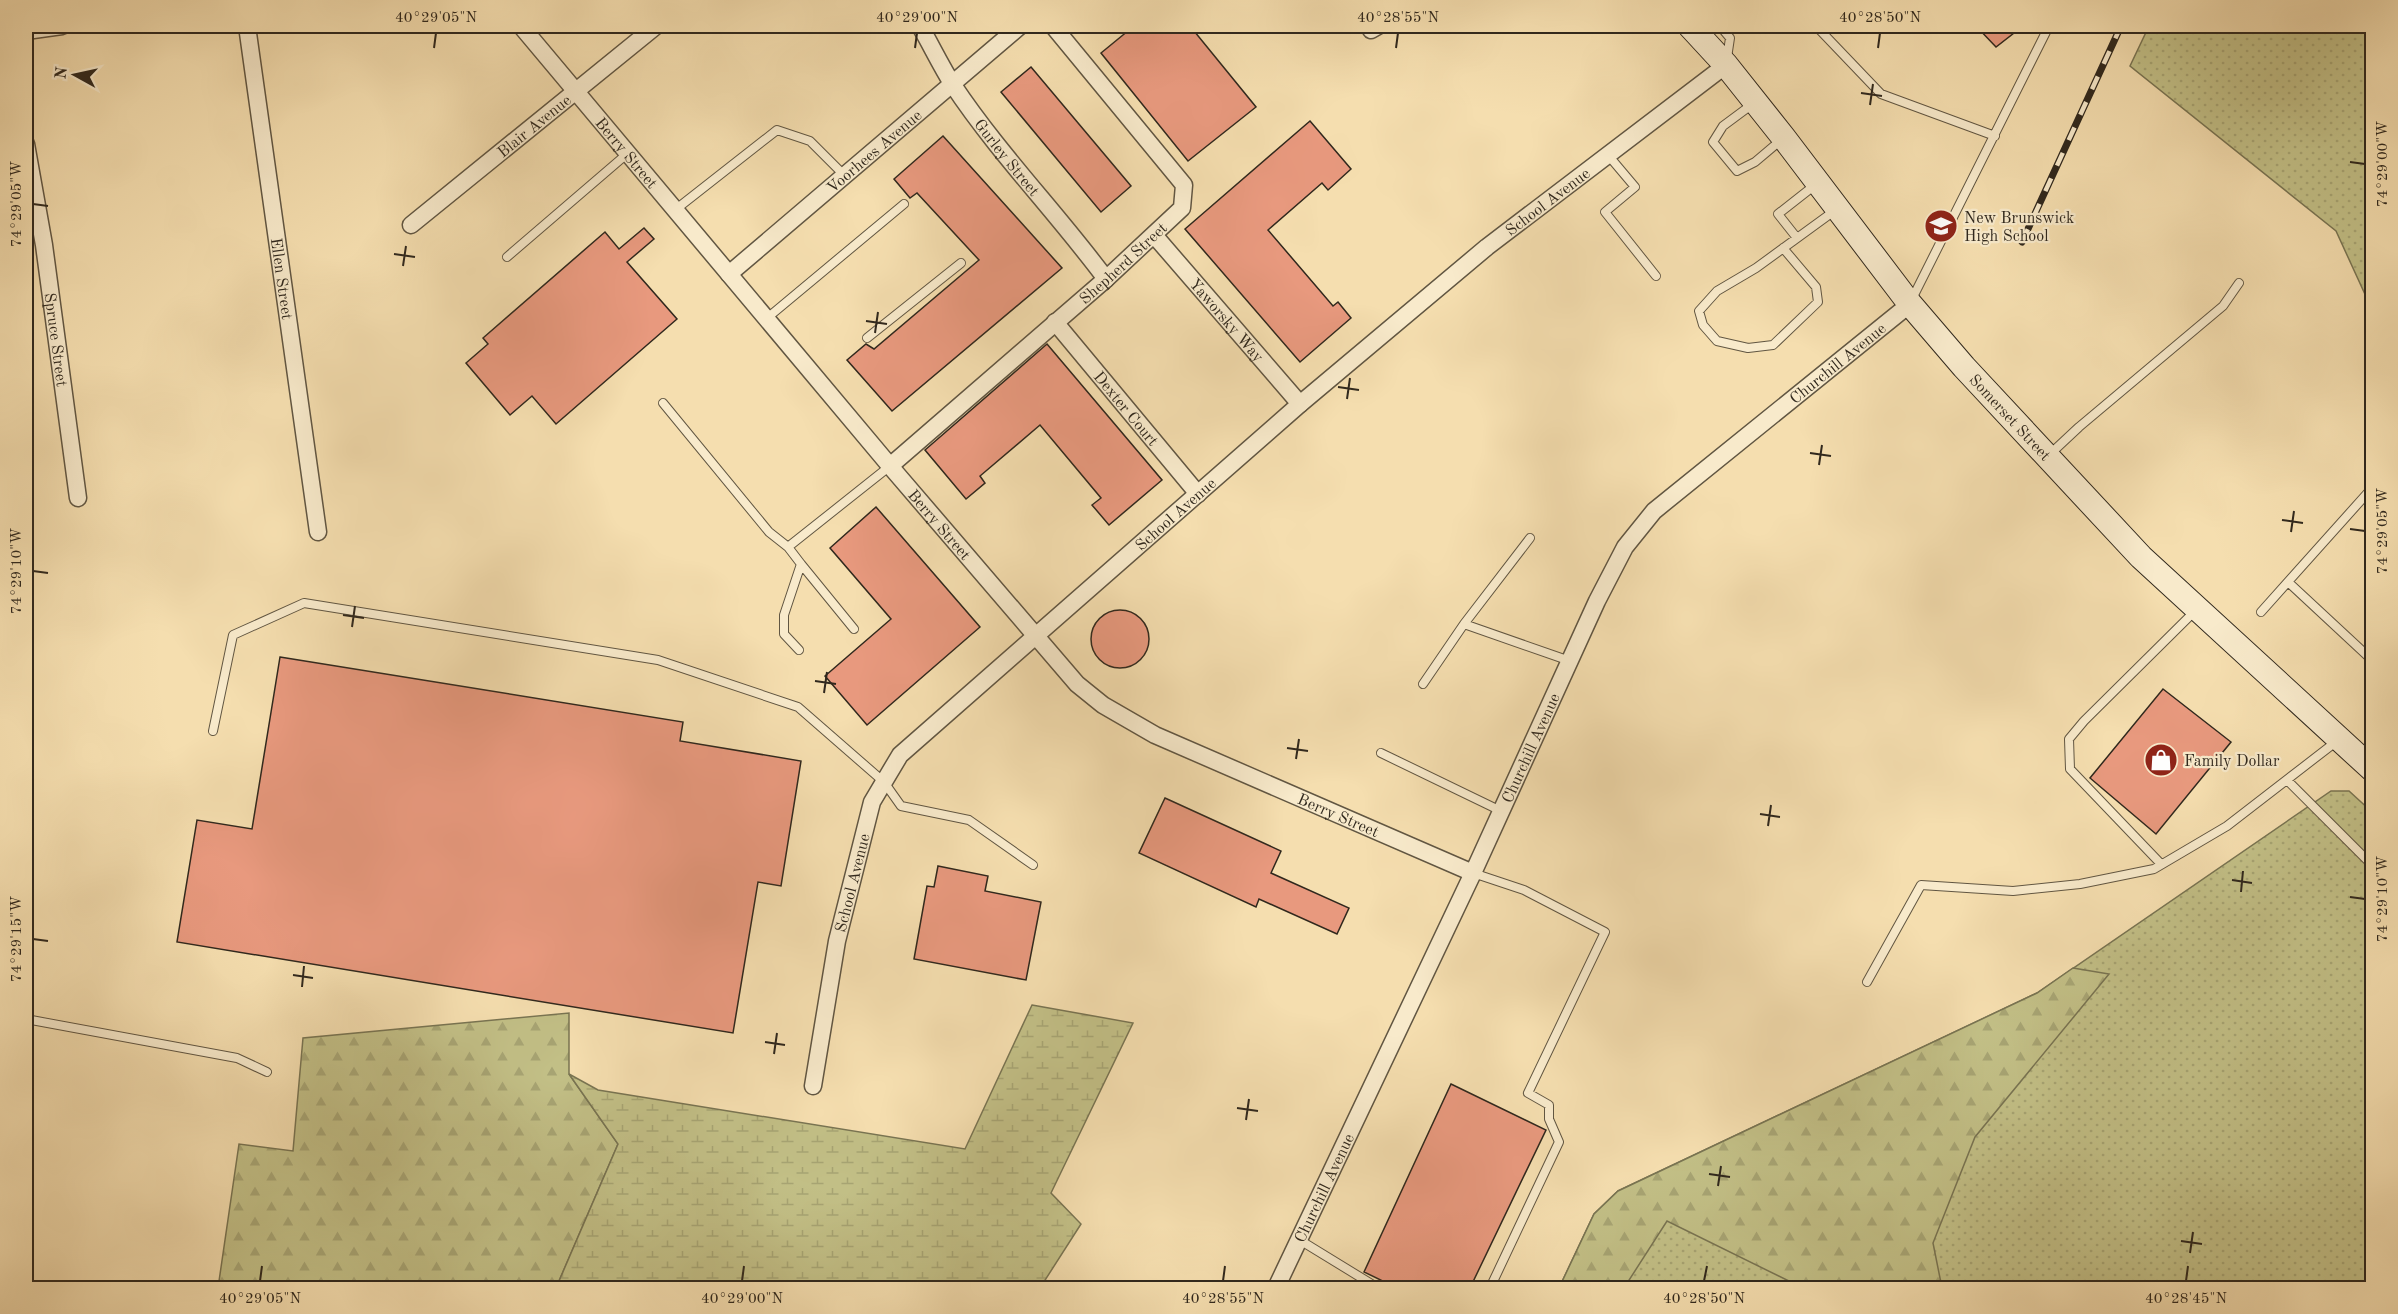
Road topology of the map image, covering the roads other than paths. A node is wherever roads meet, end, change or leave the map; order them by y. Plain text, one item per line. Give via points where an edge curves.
1 (62, 26) edge
2 (247, 26) edge
3 (521, 26) edge
4 (656, 26) edge
5 (920, 26) edge
6 (1020, 26) edge
7 (1053, 26) edge
8 (1690, 26) edge
9 (1720, 26) edge
10 (1816, 26) edge
11 (2049, 26) edge
12 (26, 31) edge
13 (1726, 65) junction
14 (953, 85) junction
15 (577, 92) junction
16 (1756, 102) junction
17 (1995, 136) junction
18 (1784, 138) junction
19 (26, 144) edge
20 (628, 153) junction
21 (1608, 155) junction
22 (845, 176) junction
23 (1818, 183) junction
24 (904, 204) dead end
25 (1837, 208) junction
26 (675, 210) junction
27 (411, 225) dead end
28 (1154, 235) junction
29 (1797, 238) junction
30 (1783, 248) junction
31 (507, 257) dead end
32 (961, 263) dead end
33 (729, 274) junction
34 (1656, 276) dead end
35 (1106, 279) junction
36 (2239, 284) dead end
37 (1910, 304) junction
38 (766, 320) junction
39 (1055, 322) junction
40 (867, 338) dead end
41 (663, 403) dead end
42 (1300, 404) junction
43 (2048, 457) junction
44 (890, 466) junction
45 (2373, 488) edge
46 (1198, 494) junction
47 (78, 498) dead end
48 (318, 532) dead end
49 (1530, 538) dead end
50 (788, 547) junction
51 (801, 564) junction
52 (2288, 582) junction
53 (2198, 609) junction
54 (2261, 612) dead end
55 (1464, 624) junction
56 (854, 629) dead end
57 (1034, 637) junction
58 (799, 650) dead end
59 (2373, 660) edge
60 (1570, 661) junction
61 (1423, 684) dead end
62 (213, 731) dead end
63 (2340, 739) junction
64 (1381, 753) dead end
65 (2373, 769) edge
66 (2287, 780) junction
67 (884, 782) junction
68 (1501, 811) junction
69 (2367, 860) dead end
70 (2161, 864) junction
71 (1033, 865) dead end
72 (1473, 873) junction
73 (1867, 982) dead end
74 (26, 1019) edge
75 (267, 1071) dead end
76 (813, 1086) dead end
77 (1298, 1239) junction
78 (1276, 1288) edge
79 (1378, 1288) edge
80 (1490, 1288) edge

1 - 12 street
2 - 48 street, Ellen Street
3 - 15 street, Berry Street
4 - 15 street, Blair Avenue
5 - 14 street, Gurley Street
6 - 14 street, Voorhees Avenue
7 - 28 street, Shepherd Street via 1184,185 1182,208
8 - 13 main road, Somerset Street
9 - 13 lane via 1730,38
10 - 17 lane via 1881,94
11 - 17 lane
13 - 16 main road, Somerset Street
13 - 21 street, School Avenue
14 - 22 street, Voorhees Avenue
14 - 35 street, Gurley Street
15 - 20 street, Berry Street
15 - 27 street, Blair Avenue
16 - 18 main road, Somerset Street
16 - 18 lane via 1723,126 1713,142 1737,171
17 - 37 lane
18 - 23 main road, Somerset Street
19 - 47 street, Spruce Street via 44,245
20 - 26 street, Berry Street
20 - 31 lane
21 - 34 lane via 1635,187 1605,212
21 - 42 street, School Avenue via 1487,247
22 - 26 lane via 810,141 777,130
22 - 33 street, Voorhees Avenue
23 - 25 main road, Somerset Street
23 - 29 lane via 1778,214
24 - 38 lane
25 - 29 lane
25 - 37 main road, Somerset Street
26 - 33 street, Berry Street
28 - 35 street, Shepherd Street
28 - 42 street, Yaworsky Way
29 - 30 lane
30 - 30 lane via 1717,291 1699,311 1717,341 1748,348 1773,345 1818,302 1816,287
32 - 40 lane
33 - 38 street, Berry Street
35 - 39 street, Shepherd Street
36 - 43 lane via 2223,306
37 - 43 main road, Somerset Street
37 - 60 street, Churchill Avenue via 1654,511 1625,547
38 - 44 street, Berry Street
39 - 44 street, Shepherd Street
39 - 46 street, Dexter Court
41 - 50 lane via 769,532
42 - 46 street, School Avenue
43 - 53 main road, Somerset Street via 2141,557
44 - 50 lane
44 - 57 street, Berry Street
45 - 52 lane
46 - 57 street, School Avenue
49 - 55 lane
50 - 51 lane
51 - 56 lane
51 - 58 lane via 784,615 784,634
52 - 54 lane
52 - 59 lane
53 - 63 main road, Somerset Street
53 - 70 lane via 2069,739 2070,769
55 - 60 lane
55 - 61 lane
57 - 67 street, School Avenue via 900,755
57 - 72 street, Berry Street via 1103,705 1155,735
60 - 68 street, Churchill Avenue
62 - 67 lane via 232,635 304,603 658,660 798,707
63 - 65 main road, Somerset Street
63 - 66 lane
64 - 68 lane
66 - 69 lane
66 - 70 lane via 2228,826
67 - 71 lane via 901,806 969,820
67 - 76 street, School Avenue via 872,802 837,941
68 - 72 street, Churchill Avenue
70 - 73 lane via 2080,884 2013,891 1921,885
72 - 77 street, Churchill Avenue
72 - 80 lane via 1524,890 1605,932 1528,1093 1549,1105 1549,1119 1559,1143
74 - 75 lane via 237,1058
77 - 78 street, Churchill Avenue
77 - 79 lane

